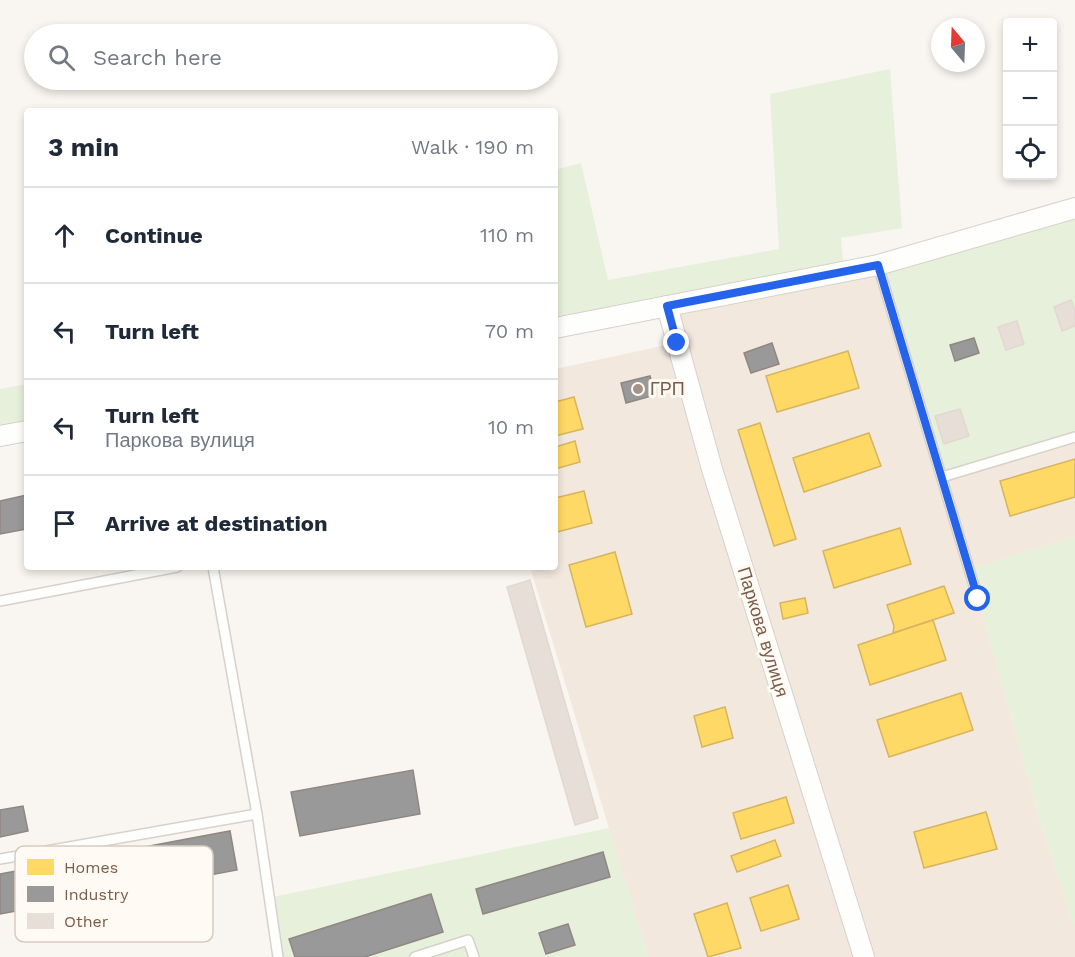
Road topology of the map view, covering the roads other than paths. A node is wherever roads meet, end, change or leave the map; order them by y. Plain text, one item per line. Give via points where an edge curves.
1 (1075, 208) edge
2 (878, 265) junction
3 (667, 306) junction
4 (558, 327) edge
5 (24, 432) edge
6 (0, 436) edge
7 (1075, 437) edge
8 (942, 477) junction
9 (161, 570) edge
10 (214, 570) edge
11 (978, 599) dead end
12 (0, 601) edge
13 (257, 814) junction
14 (74, 846) edge
15 (15, 856) edge
16 (0, 859) edge
17 (278, 957) edge
18 (415, 957) edge
19 (474, 957) edge
20 (864, 957) edge

1 - 2 street
2 - 3 street
2 - 8 lane
3 - 4 street
3 - 20 street, Паркова вулиця via 715,480
5 - 6 street
7 - 8 lane
8 - 11 lane
9 - 12 lane
10 - 13 lane
13 - 14 lane
13 - 17 lane
15 - 16 lane
18 - 19 lane via 468,940

